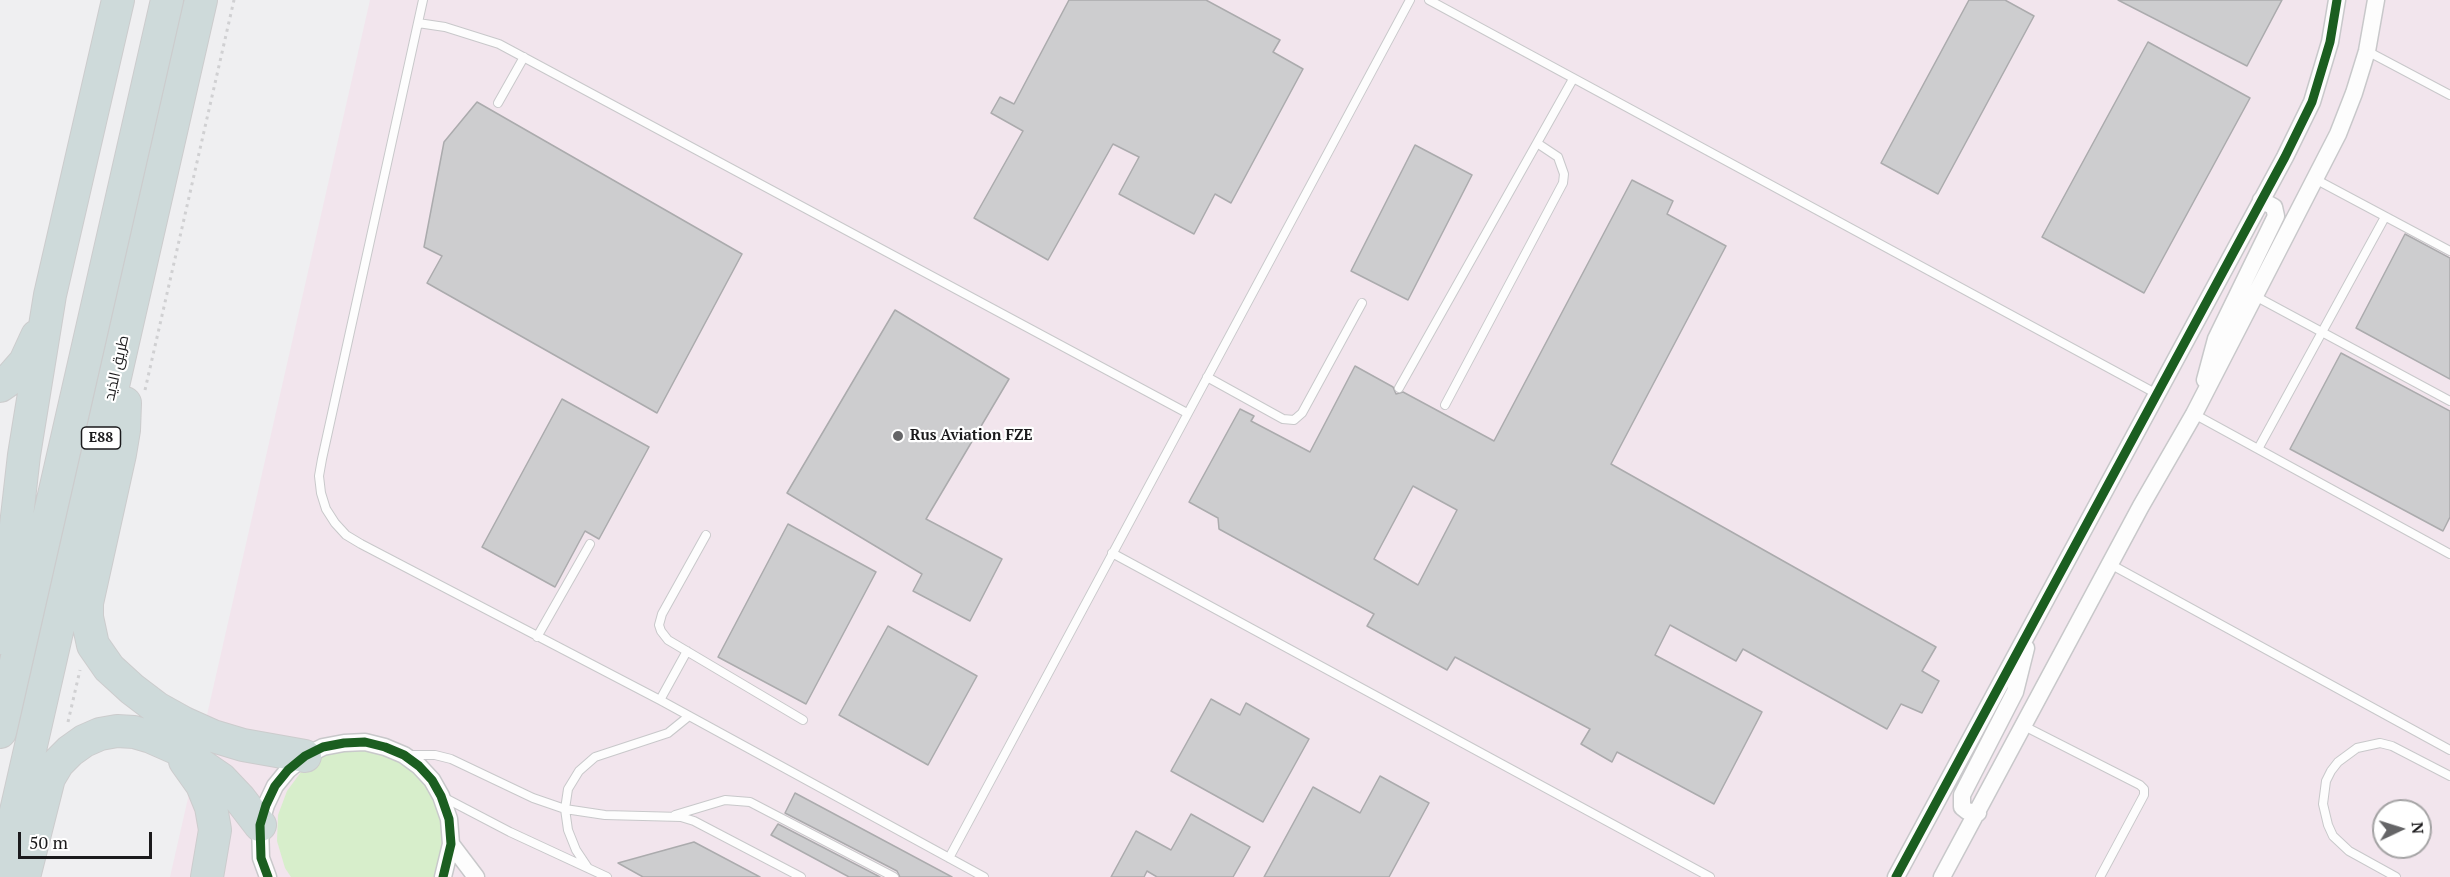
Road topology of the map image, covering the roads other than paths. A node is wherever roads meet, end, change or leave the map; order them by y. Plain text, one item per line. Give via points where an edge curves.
1 (118, 0) edge
2 (167, 0) edge
3 (201, 0) edge
4 (423, 0) edge
5 (1410, 0) edge
6 (1429, 0) edge
7 (2337, 0) edge
8 (2376, 0) edge
9 (418, 23) junction
10 (2367, 51) junction
11 (524, 57) junction
12 (1573, 79) junction
13 (2450, 95) edge
14 (498, 103) dead end
15 (1537, 143) junction
16 (2315, 179) junction
17 (2261, 200) junction
18 (2385, 217) junction
19 (2450, 252) edge
20 (50, 295) junction
21 (2255, 296) junction
22 (1362, 303) dead end
23 (2322, 331) junction
24 (119, 360) junction
25 (1207, 377) junction
26 (0, 387) edge
27 (1399, 388) dead end
28 (2204, 393) junction
29 (2157, 394) junction
30 (2450, 400) edge
31 (1445, 405) dead end
32 (1187, 413) junction
33 (2194, 414) junction
34 (2258, 449) junction
35 (0, 488) edge
36 (706, 535) dead end
37 (14, 538) junction
38 (590, 544) dead end
39 (1112, 553) junction
40 (2450, 554) edge
41 (2110, 564) junction
42 (2027, 635) junction
43 (537, 637) junction
44 (0, 638) edge
45 (687, 651) junction
46 (660, 700) junction
47 (689, 716) junction
48 (803, 720) dead end
49 (2024, 726) junction
50 (0, 732) edge
51 (176, 748) junction
52 (2450, 750) edge
53 (404, 755) junction
54 (305, 756) junction
55 (2450, 776) edge
56 (441, 796) junction
57 (565, 809) junction
58 (1978, 813) junction
59 (667, 816) junction
60 (260, 825) junction
61 (451, 844) junction
62 (261, 858) junction
63 (949, 858) junction
64 (588, 868) junction
65 (1, 877) edge
66 (24, 877) edge
67 (207, 877) edge
68 (256, 877) edge
69 (268, 877) edge
70 (443, 877) edge
71 (476, 877) edge
72 (607, 877) edge
73 (801, 877) edge
74 (894, 877) edge
75 (984, 877) edge
76 (1710, 877) edge
77 (1896, 877) edge
78 (1942, 877) edge
79 (2100, 877) edge
80 (2396, 877) edge

1 - 20 highway
2 - 50 highway, E88
3 - 24 highway, طريق الذيد / E88
4 - 9 lane
5 - 25 lane
6 - 12 lane
7 - 17 street via 2330,42 2312,102
8 - 10 street
9 - 11 lane via 473,34
9 - 43 lane via 322,459 321,493 326,509 346,535
10 - 13 lane
10 - 16 street via 2346,114
11 - 14 lane
11 - 32 lane
12 - 15 lane
12 - 29 lane
15 - 27 lane
15 - 31 lane via 1557,157 1563,183
16 - 18 lane
16 - 21 street
17 - 28 street via 2274,207 2276,216 2216,339
17 - 29 street
18 - 19 lane
18 - 23 lane
20 - 26 highway via 25,362
20 - 37 highway
21 - 23 lane
21 - 28 street
22 - 25 lane via 1302,413 1294,420 1283,418
23 - 30 lane
23 - 34 lane
24 - 54 highway via 124,383 124,430 87,603 89,631 97,651 109,668 157,708 213,736
24 - 65 highway, طريق الذيد / E88
25 - 32 lane
28 - 33 street
29 - 42 street
32 - 39 lane
33 - 34 lane
33 - 41 street
34 - 40 lane
35 - 37 highway via 11,513
36 - 45 lane via 660,620 664,636
37 - 44 highway
38 - 43 lane
39 - 63 lane
39 - 76 lane
41 - 49 street
41 - 52 lane
42 - 58 street via 2015,692 1962,795 1962,807
42 - 77 street
43 - 46 lane
45 - 46 lane
45 - 48 lane
46 - 47 lane
47 - 57 lane via 668,733 595,757 579,771 568,789
47 - 63 lane
49 - 58 street
49 - 79 lane via 2144,789
51 - 60 highway via 221,779
51 - 66 highway via 134,732 117,731 84,741 58,763 43,795
51 - 67 highway via 202,785 211,807 214,830
53 - 54 street via 354,742 324,747
53 - 56 street via 419,766
53 - 57 lane via 451,759 532,798
54 - 60 street via 275,786
55 - 80 lane via 2380,742 2357,748 2331,771 2323,804 2333,836 2349,851
56 - 61 street via 449,819
56 - 64 lane
57 - 59 lane via 605,815
57 - 64 lane via 568,830
58 - 78 street
59 - 73 lane via 694,821
59 - 74 lane via 725,800 750,802
60 - 62 street
61 - 70 street
61 - 71 street
62 - 68 street
62 - 69 street
63 - 75 lane
64 - 72 lane

